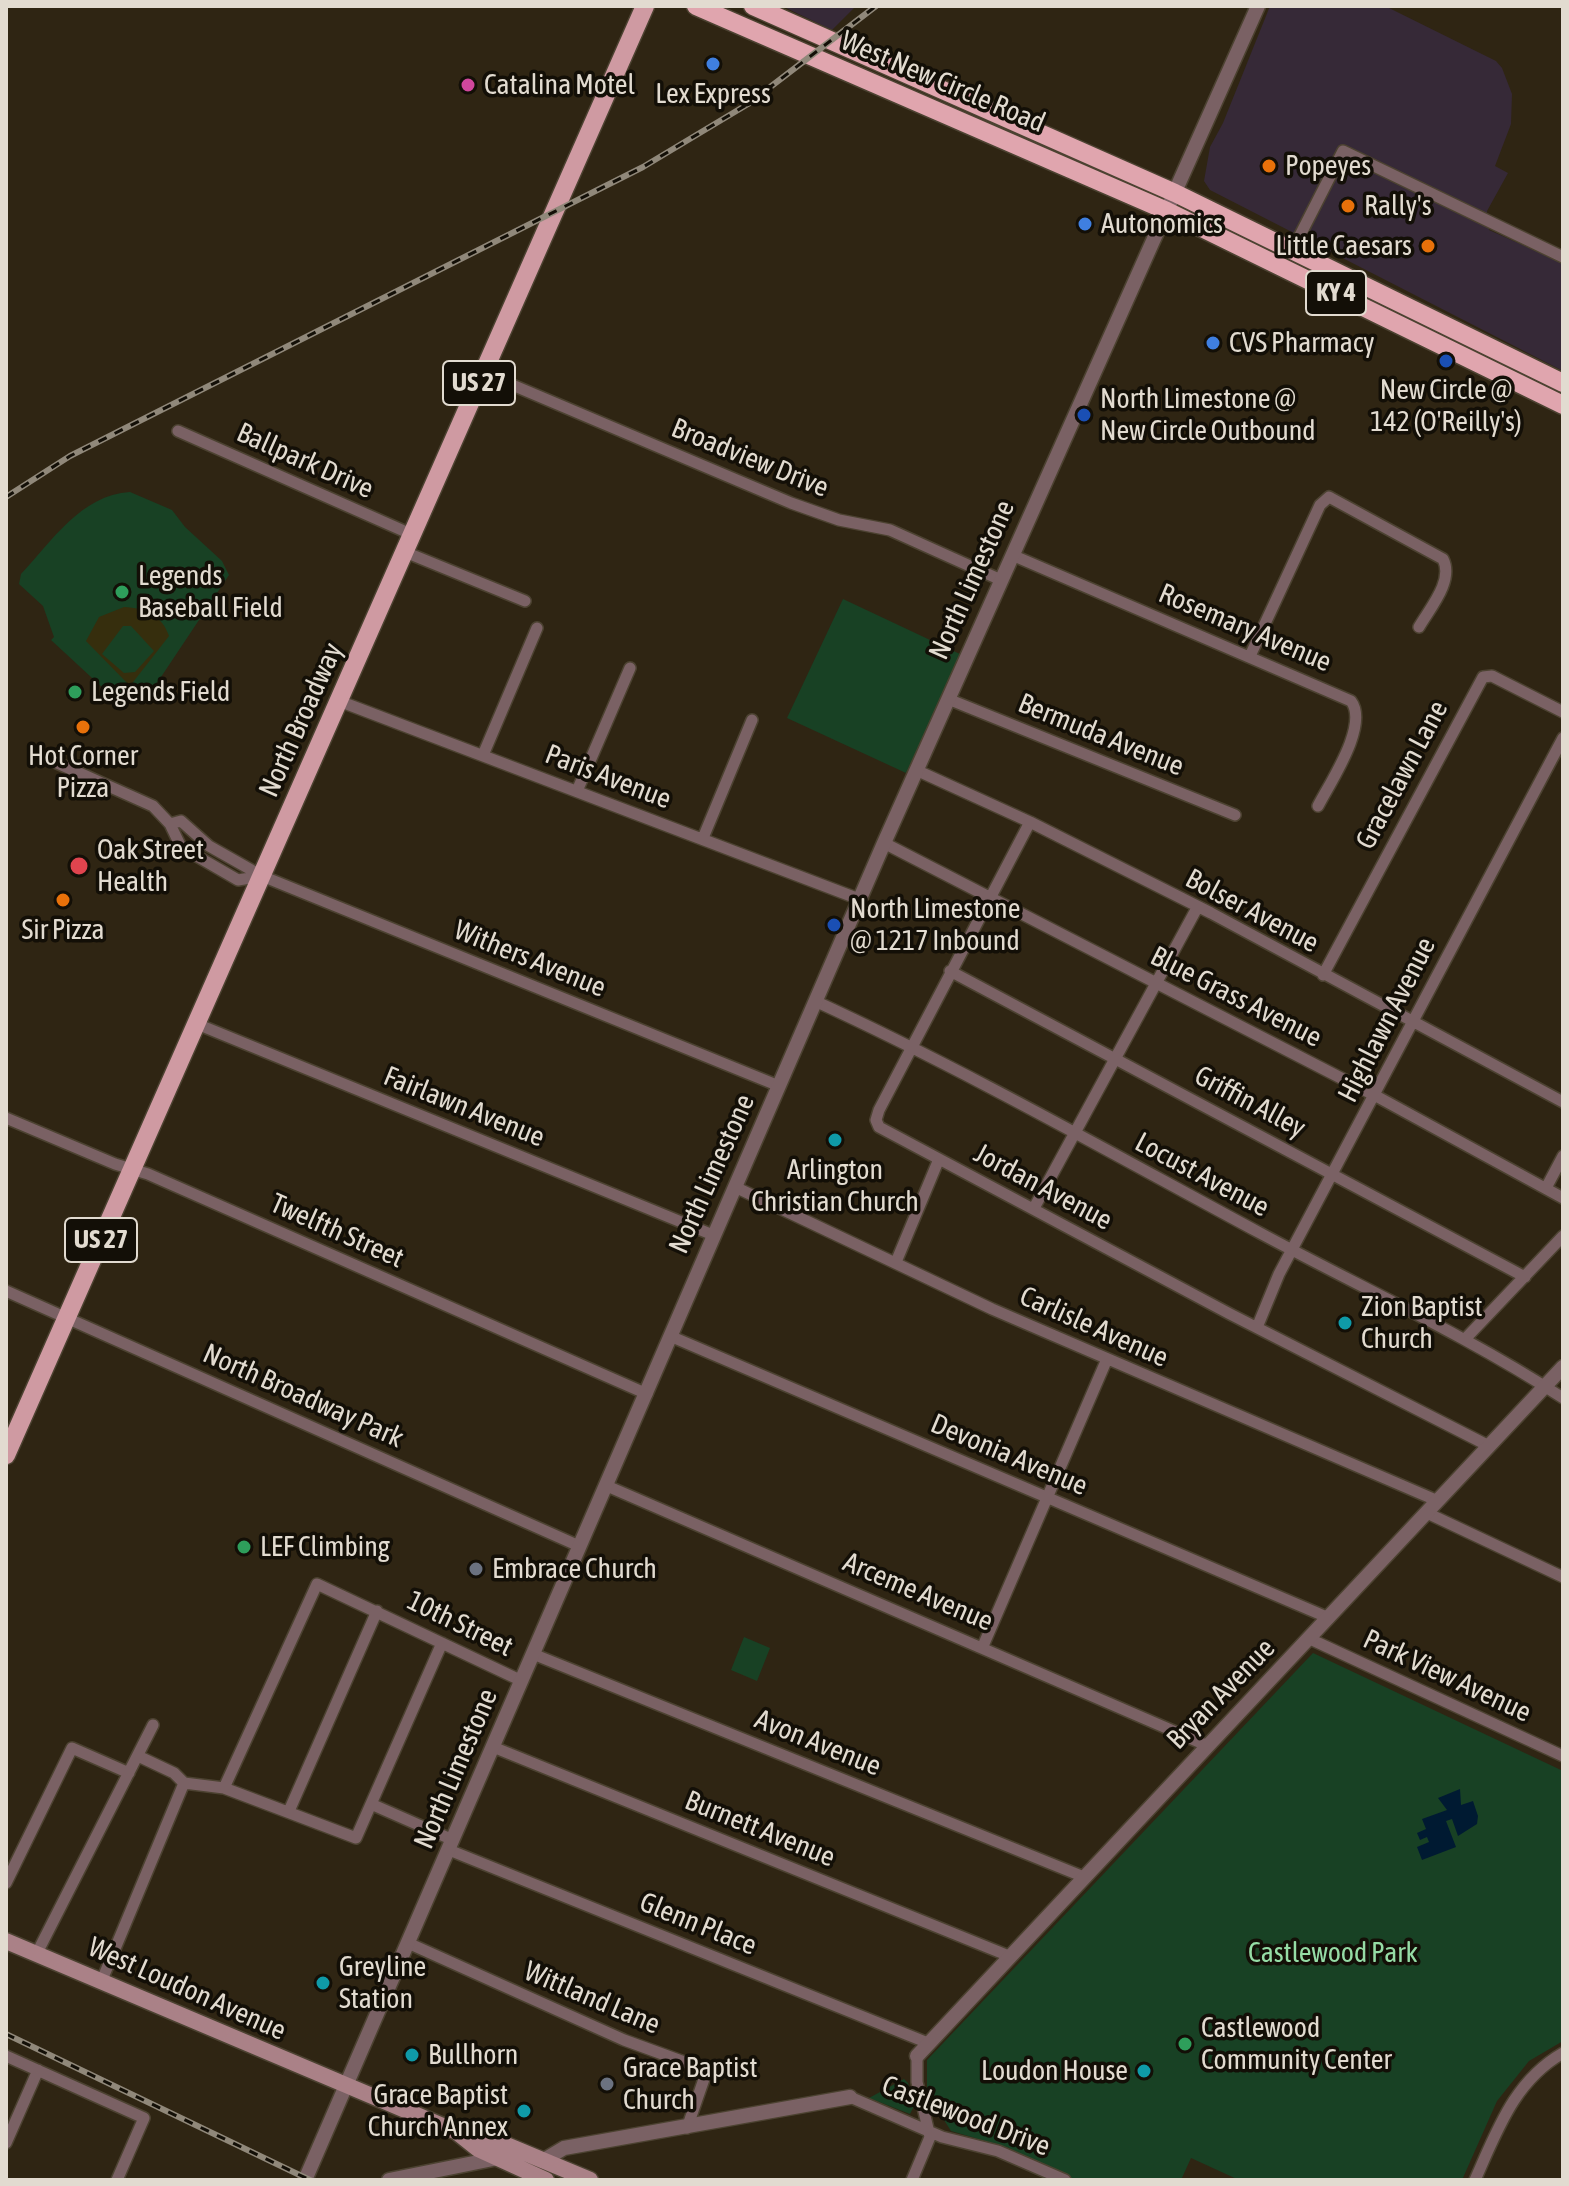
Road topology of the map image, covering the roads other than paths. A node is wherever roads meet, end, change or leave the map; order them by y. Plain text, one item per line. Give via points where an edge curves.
1 (645, 6) edge
2 (696, 6) edge
3 (753, 6) edge
4 (1258, 6) edge
5 (1175, 193) junction
6 (1167, 211) junction
7 (1293, 249) junction
8 (1563, 257) edge
9 (484, 373) junction
10 (1563, 383) edge
11 (1563, 405) edge
12 (178, 431) dead end
13 (413, 535) junction
14 (405, 552) junction
15 (1012, 555) junction
16 (1001, 580) junction
17 (525, 601) dead end
18 (1419, 627) dead end
19 (537, 628) dead end
20 (1250, 656) junction
21 (630, 668) dead end
22 (948, 699) junction
23 (339, 701) junction
24 (1563, 712) edge
25 (752, 720) dead end
26 (1563, 738) edge
27 (37, 754) dead end
28 (483, 755) junction
29 (916, 770) junction
30 (577, 791) junction
31 (1318, 806) dead end
32 (1235, 815) dead end
33 (1030, 822) junction
34 (170, 824) junction
35 (703, 838) junction
36 (884, 843) junction
37 (262, 876) junction
38 (992, 898) junction
39 (859, 899) junction
40 (1197, 908) junction
41 (950, 971) junction
42 (1323, 975) junction
43 (1157, 982) junction
44 (815, 1001) junction
45 (1411, 1023) junction
46 (197, 1024) junction
47 (912, 1047) junction
48 (1115, 1058) junction
49 (779, 1086) junction
50 (1376, 1096) junction
51 (1563, 1102) edge
52 (6, 1118) edge
53 (1073, 1132) junction
54 (1563, 1156) edge
55 (939, 1159) junction
56 (131, 1170) junction
57 (1334, 1173) junction
58 (735, 1187) junction
59 (1546, 1188) junction
60 (1563, 1198) edge
61 (1034, 1208) junction
62 (713, 1235) junction
63 (1563, 1236) edge
64 (1291, 1250) junction
65 (896, 1262) junction
66 (1525, 1277) junction
67 (6, 1291) edge
68 (67, 1317) junction
69 (1258, 1325) junction
70 (670, 1336) junction
71 (1466, 1338) junction
72 (1107, 1359) junction
73 (1563, 1367) edge
74 (1545, 1386) junction
75 (647, 1394) junction
76 (1563, 1398) edge
77 (1489, 1446) junction
78 (6, 1455) edge
79 (607, 1486) junction
80 (1049, 1499) junction
81 (1438, 1501) junction
82 (1427, 1513) junction
83 (579, 1546) junction
84 (1563, 1577) edge
85 (377, 1611) junction
86 (1329, 1618) junction
87 (1310, 1639) junction
88 (442, 1643) junction
89 (983, 1646) junction
90 (533, 1654) junction
91 (522, 1681) junction
92 (153, 1725) dead end
93 (1208, 1746) junction
94 (493, 1747) junction
95 (138, 1756) junction
96 (1563, 1756) edge
97 (129, 1773) junction
98 (184, 1783) junction
99 (224, 1788) junction
100 (371, 1804) junction
101 (289, 1811) junction
102 (451, 1845) junction
103 (1084, 1877) junction
104 (6, 1883) edge
105 (6, 1941) edge
106 (408, 1943) junction
107 (37, 1953) junction
108 (1009, 1956) junction
109 (102, 1980) junction
110 (928, 2043) junction
111 (1563, 2053) edge
112 (6, 2056) edge
113 (917, 2056) joint
114 (38, 2070) junction
115 (346, 2087) junction
116 (850, 2097) joint
117 (687, 2128) junction
118 (457, 2132) junction
119 (931, 2132) junction
120 (6, 2143) edge
121 (498, 2158) junction
122 (544, 2160) junction
123 (117, 2180) edge
124 (305, 2180) edge
125 (389, 2180) edge
126 (546, 2180) edge
127 (590, 2180) edge
128 (912, 2180) edge
129 (1065, 2180) edge
130 (1475, 2180) edge

1 - 9 main road, North Broadway / US 27
2 - 6 highway, West New Circle Road / KY 4
3 - 5 highway, West New Circle Road / KY 4
4 - 5 street, North Limestone
5 - 6 street, North Limestone
5 - 7 highway, KY 4
6 - 11 highway, KY 4
6 - 15 street, North Limestone
7 - 8 street via 1343,151
7 - 10 highway, KY 4
9 - 13 main road, North Broadway / US 27
9 - 16 street, Broadview Drive via 791,503 890,530
12 - 13 street, Ballpark Drive
13 - 14 main road, North Broadway / US 27
14 - 17 street
14 - 23 main road, North Broadway / US 27
15 - 16 street, North Limestone
15 - 20 street, Rosemary Avenue
16 - 22 street, North Limestone
18 - 20 street via 1444,584 1443,559 1329,497 1307,530
19 - 28 street
20 - 31 street, Rosemary Avenue via 1351,701 1357,710 1357,727
21 - 30 street
22 - 29 street, North Limestone
22 - 32 street, Bermuda Avenue
23 - 28 street, Paris Avenue
23 - 37 main road, North Broadway / US 27
24 - 42 street, Gracelawn Lane via 1492,676 1483,677
25 - 35 street
26 - 45 street, Highlawn Avenue
27 - 34 street via 153,806
28 - 30 street, Paris Avenue
29 - 33 street, Bolser Avenue
29 - 36 street, North Limestone
30 - 35 street, Paris Avenue
33 - 38 street, Jordan Avenue
33 - 40 street, Bolser Avenue
34 - 37 street via 181,821 209,846
34 - 37 street via 181,847 238,880
35 - 39 street, Paris Avenue
36 - 38 street, Blue Grass Avenue
36 - 39 street, North Limestone
37 - 46 main road, North Broadway / US 27
37 - 49 street, Withers Avenue
38 - 41 street, Jordan Avenue
38 - 43 street, Blue Grass Avenue
39 - 44 street, North Limestone
40 - 42 street, Bolser Avenue
40 - 43 street
41 - 47 street, Jordan Avenue
41 - 48 street, Griffin Alley
42 - 45 street, Bolser Avenue
43 - 48 street
43 - 50 street, Blue Grass Avenue
44 - 47 street, Locust Avenue
44 - 49 street, North Limestone
45 - 50 street, Highlawn Avenue
45 - 51 street, Bolser Avenue
46 - 56 main road, North Broadway / US 27
46 - 62 street, Fairlawn Avenue
47 - 53 street, Locust Avenue
47 - 55 street, Jordan Avenue via 876,1120 887,1133
48 - 53 street
48 - 57 street, Griffin Alley
49 - 58 street, North Limestone
50 - 57 street, Highlawn Avenue
50 - 59 street, Blue Grass Avenue
52 - 56 street, Twelfth Street
53 - 61 street
53 - 64 street, Locust Avenue
54 - 59 street
55 - 61 street, Jordan Avenue
55 - 65 street
56 - 68 main road, North Broadway / US 27
56 - 75 street, Twelfth Street
57 - 64 street, Highlawn Avenue
57 - 66 street, Griffin Alley
58 - 62 street, North Limestone
58 - 65 street, Carlisle Avenue
59 - 60 street, Blue Grass Avenue
61 - 69 street, Jordan Avenue
62 - 70 street, North Limestone
63 - 66 street
64 - 69 street, Highlawn Avenue
64 - 71 street, Locust Avenue
65 - 72 street, Carlisle Avenue
66 - 71 street
67 - 68 street, North Broadway Park
68 - 78 main road, North Broadway / US 27
68 - 83 street, North Broadway Park
69 - 77 street, Jordan Avenue
70 - 75 street, North Limestone
70 - 80 street, Devonia Avenue
71 - 74 street, Locust Avenue
72 - 80 street
72 - 81 street, Carlisle Avenue
73 - 74 street, Bryan Avenue
74 - 76 street, Locust Avenue
74 - 77 street, Bryan Avenue
75 - 79 street, North Limestone
77 - 81 street, Bryan Avenue
79 - 83 street, North Limestone
79 - 89 street, Arceme Avenue
80 - 86 street, Devonia Avenue
80 - 89 street
81 - 82 street, Bryan Avenue
82 - 84 street
82 - 86 street, Bryan Avenue
83 - 90 street, North Limestone
85 - 88 street, 10th Street
85 - 99 street, 10th Street via 317,1584
85 - 101 street
86 - 87 street, Bryan Avenue
87 - 93 street, Bryan Avenue
87 - 96 street, Park View Avenue
88 - 91 street, 10th Street
88 - 100 street
89 - 93 street, Arceme Avenue
90 - 91 street, North Limestone
90 - 103 street, Avon Avenue
91 - 94 street, North Limestone
92 - 95 street
93 - 103 street, Bryan Avenue
94 - 102 street, North Limestone
94 - 108 street, Burnett Avenue
95 - 97 street
95 - 98 street
97 - 104 street via 72,1748
97 - 107 street
98 - 99 street
98 - 109 street
99 - 101 street
100 - 101 street via 356,1838
100 - 102 street, Glenn Place
102 - 106 street, North Limestone
102 - 110 street, Glenn Place
103 - 108 street, Bryan Avenue
105 - 107 main road, West Loudon Avenue
106 - 115 street, North Limestone
106 - 117 street, Wittland Lane via 700,2069 703,2086
107 - 109 main road, West Loudon Avenue
108 - 110 street, Bryan Avenue
109 - 115 main road, West Loudon Avenue
110 - 113 street, Bryan Avenue
111 - 130 street via 1525,2083 1510,2104
112 - 114 street
113 - 119 street via 917,2082
114 - 120 street
114 - 123 street via 144,2118
115 - 118 main road, West Loudon Avenue
115 - 124 street, North Limestone
116 - 117 street
116 - 119 street, Castlewood Drive
117 - 122 street via 564,2148
118 - 121 main road
118 - 122 main road via 487,2137
119 - 128 street
119 - 129 street, Castlewood Drive via 1008,2155
121 - 125 street
121 - 126 main road
122 - 127 main road

